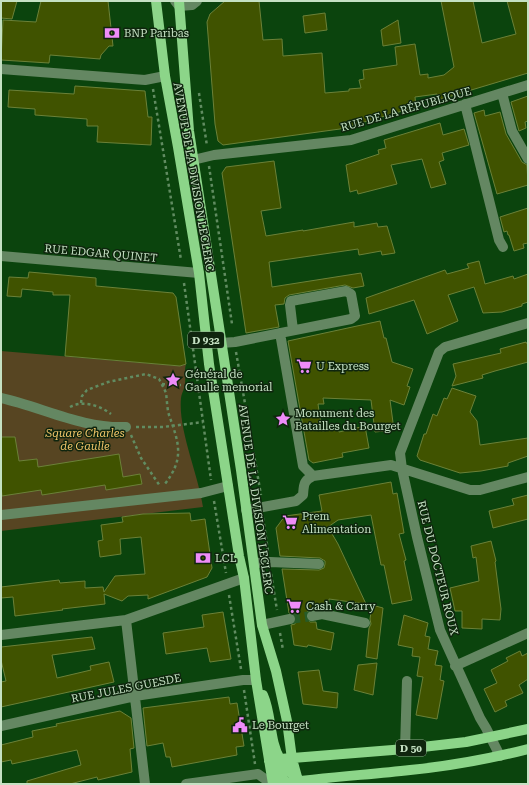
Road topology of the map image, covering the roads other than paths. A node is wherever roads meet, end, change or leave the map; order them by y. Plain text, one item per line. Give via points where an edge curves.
1 (156, 1) edge
2 (197, 1) edge
3 (177, 3) edge
4 (1, 69) edge
5 (165, 76) junction
6 (528, 85) edge
7 (502, 93) junction
8 (465, 104) junction
9 (528, 159) edge
10 (193, 160) junction
11 (503, 247) dead end
12 (1, 256) edge
13 (198, 273) junction
14 (528, 323) edge
15 (293, 330) junction
16 (280, 333) junction
17 (221, 343) junction
18 (1, 398) edge
19 (126, 427) road end
20 (402, 469) junction
21 (313, 476) junction
22 (528, 478) edge
23 (228, 486) junction
24 (246, 510) junction
25 (1, 515) edge
26 (254, 563) junction
27 (319, 564) dead end
28 (244, 578) junction
29 (312, 616) tunnel mouth
30 (290, 619) tunnel mouth
31 (126, 620) junction
32 (365, 623) dead end
33 (262, 625) junction
34 (528, 633) edge
35 (1, 635) edge
36 (456, 666) junction
37 (256, 680) junction
38 (407, 681) dead end
39 (135, 696) junction
40 (1, 726) edge
41 (528, 729) edge
42 (490, 737) junction
43 (405, 749) junction
44 (528, 749) edge
45 (500, 756) junction
46 (292, 758) junction
47 (280, 759) junction
48 (269, 761) junction
49 (258, 774) junction
50 (299, 783) edge
51 (145, 784) edge
52 (186, 784) edge
53 (273, 784) edge
54 (285, 784) edge

1 - 5 main road, AVENUE DE LA DIVISION LECLERC / D 932
2 - 3 street via 192,4
3 - 10 main road, AVENUE DE LA DIVISION LECLERC / D 932
4 - 5 street via 145,80
5 - 13 main road, AVENUE DE LA DIVISION LECLERC / D 932
6 - 7 street, RUE DE LA RÉPUBLIQUE
7 - 8 street, RUE DE LA RÉPUBLIQUE
7 - 9 street via 512,131
8 - 10 street, RUE DE LA RÉPUBLIQUE via 351,140 214,155
8 - 11 street via 499,240
10 - 17 main road, AVENUE DE LA DIVISION LECLERC / D 932
12 - 13 street, RUE EDGAR QUINET
13 - 23 main road, AVENUE DE LA DIVISION LECLERC / D 932
14 - 20 street, RUE DU DOCTEUR ROUX via 445,347 439,352 400,453
15 - 15 street via 351,319 355,316 350,294 346,292 291,301
15 - 16 street
16 - 17 street
16 - 21 street via 303,466
17 - 24 main road, AVENUE DE LA DIVISION LECLERC / D 932
18 - 19 street via 92,425
20 - 21 street via 391,465
20 - 22 street via 470,490 480,490
20 - 36 street, RUE DU DOCTEUR ROUX via 440,630
21 - 24 street via 307,479 303,495 296,501
23 - 25 street via 184,495
23 - 28 main road, AVENUE DE LA DIVISION LECLERC / D 932
24 - 26 main road, AVENUE DE LA DIVISION LECLERC / D 932
26 - 27 street
26 - 33 main road, AVENUE DE LA DIVISION LECLERC / D 932
28 - 31 street
28 - 37 main road, AVENUE DE LA DIVISION LECLERC / D 932
29 - 32 street via 322,614
30 - 33 street
31 - 35 street
31 - 39 street
33 - 46 main road, AVENUE DE LA DIVISION LECLERC / D 932 via 276,671
34 - 36 street
36 - 42 street, RUE DU DOCTEUR ROUX
37 - 39 street, RUE JULES GUESDE
37 - 47 main road via 267,703 275,747
37 - 48 main road, AVENUE DE LA DIVISION LECLERC / D 932
38 - 43 street
39 - 40 street, RUE JULES GUESDE
39 - 51 street
41 - 42 main road, D 50
42 - 43 main road, D 50
42 - 45 street, RUE DU DOCTEUR ROUX
43 - 46 main road, D 50
44 - 45 main road, D 50
45 - 50 main road, D 50 via 412,770 317,778
46 - 47 main road
46 - 50 main road, AVENUE DE LA DIVISION LECLERC / D 932
47 - 48 main road
47 - 50 main road
48 - 49 street
48 - 53 main road, AVENUE DE LA DIVISION LECLERC / D 932
48 - 54 main road
49 - 52 street
49 - 53 street
50 - 54 main road

